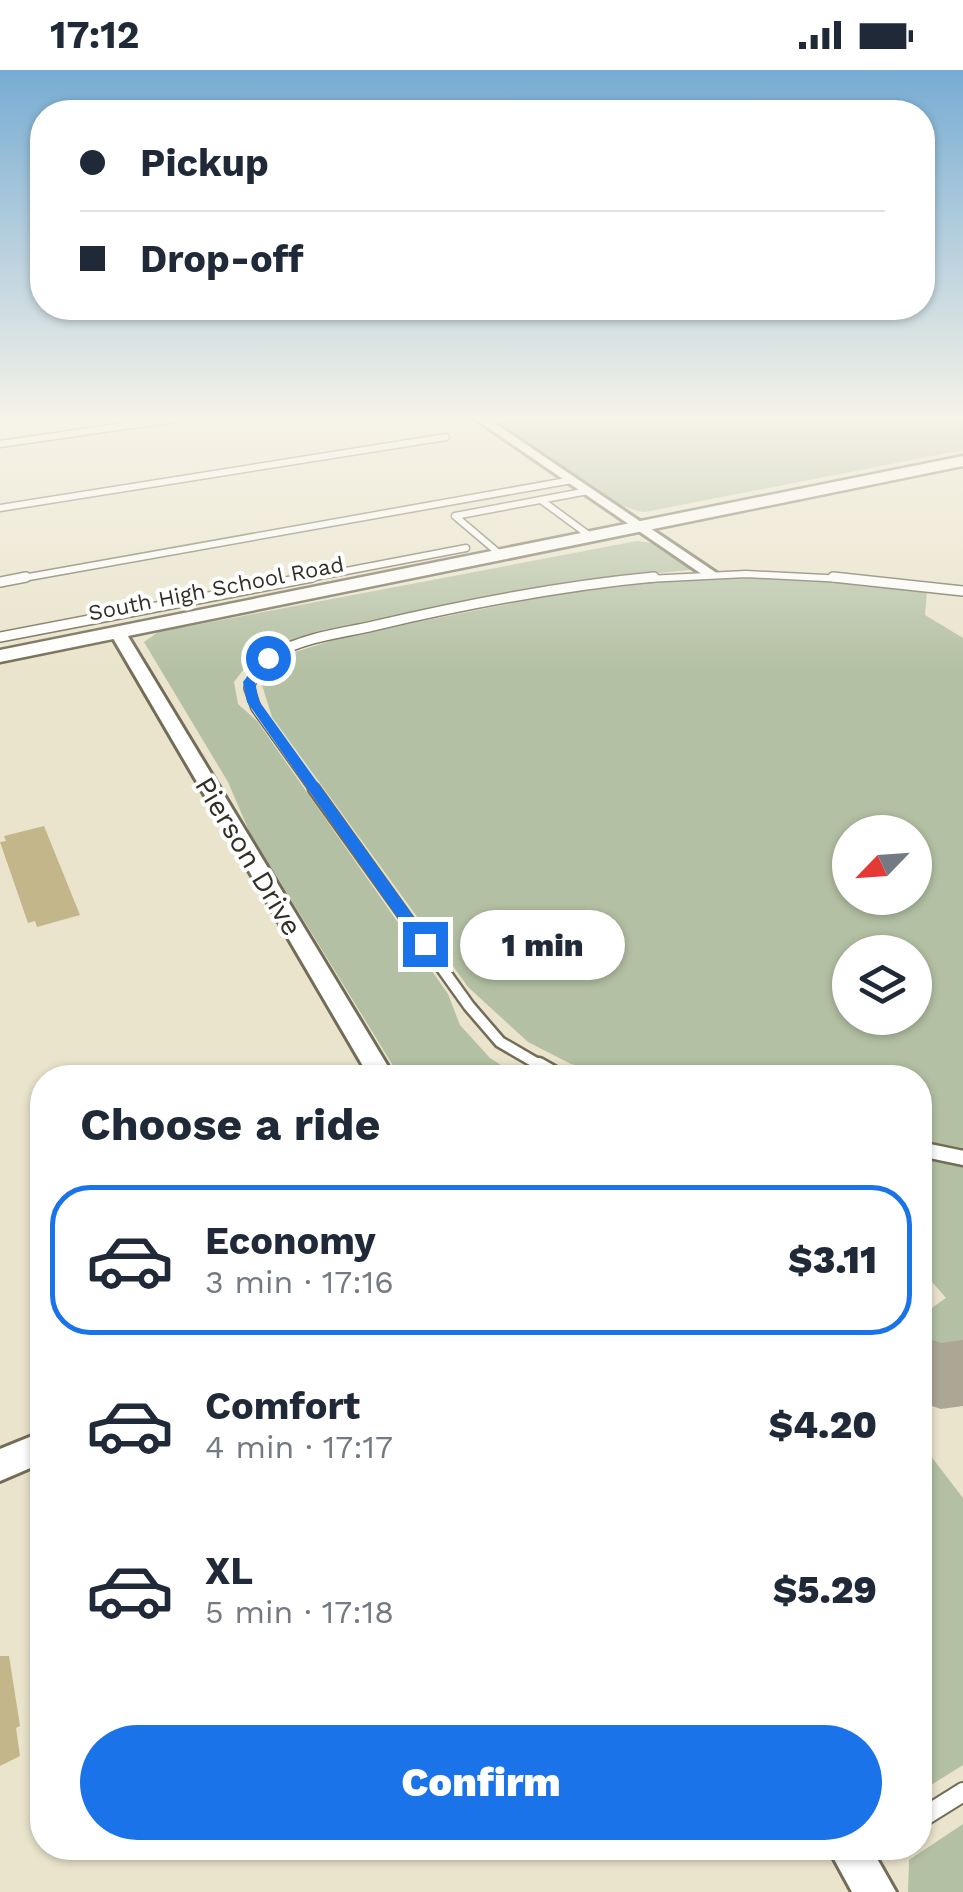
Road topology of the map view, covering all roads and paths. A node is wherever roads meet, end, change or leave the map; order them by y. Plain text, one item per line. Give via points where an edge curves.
1 (44, 501) edge
2 (454, 501) edge
3 (535, 501) edge
4 (542, 501) edge
5 (603, 501) edge
6 (780, 501) edge
7 (800, 501) edge
8 (0, 508) edge
9 (647, 530) junction
10 (590, 536) junction
11 (466, 548) dead end
12 (500, 555) junction
13 (442, 570) junction
14 (711, 574) junction
15 (0, 582) edge
16 (963, 591) edge
17 (118, 633) junction
18 (0, 637) edge
19 (0, 656) edge
20 (376, 1065) edge
21 (536, 1065) edge
22 (932, 1152) edge
23 (963, 1158) edge
24 (30, 1453) edge
25 (0, 1465) edge
26 (963, 1792) edge
27 (932, 1811) edge

1 - 8 lane
2 - 15 lane
3 - 12 lane via 454,516
4 - 10 lane
5 - 9 street
6 - 9 street, South High School Road
7 - 9 street, South High School Road
9 - 10 street, South High School Road
9 - 13 street, South High School Road via 533,558
9 - 14 street
10 - 12 street, South High School Road
11 - 18 lane
12 - 13 street, South High School Road
13 - 17 street, South High School Road
14 - 16 lane via 838,577
14 - 21 lane via 558,589 309,641 268,658 249,682 256,708 484,1025
17 - 19 street, South High School Road
17 - 20 street, Pierson Drive
22 - 23 lane
24 - 25 street
26 - 27 lane

